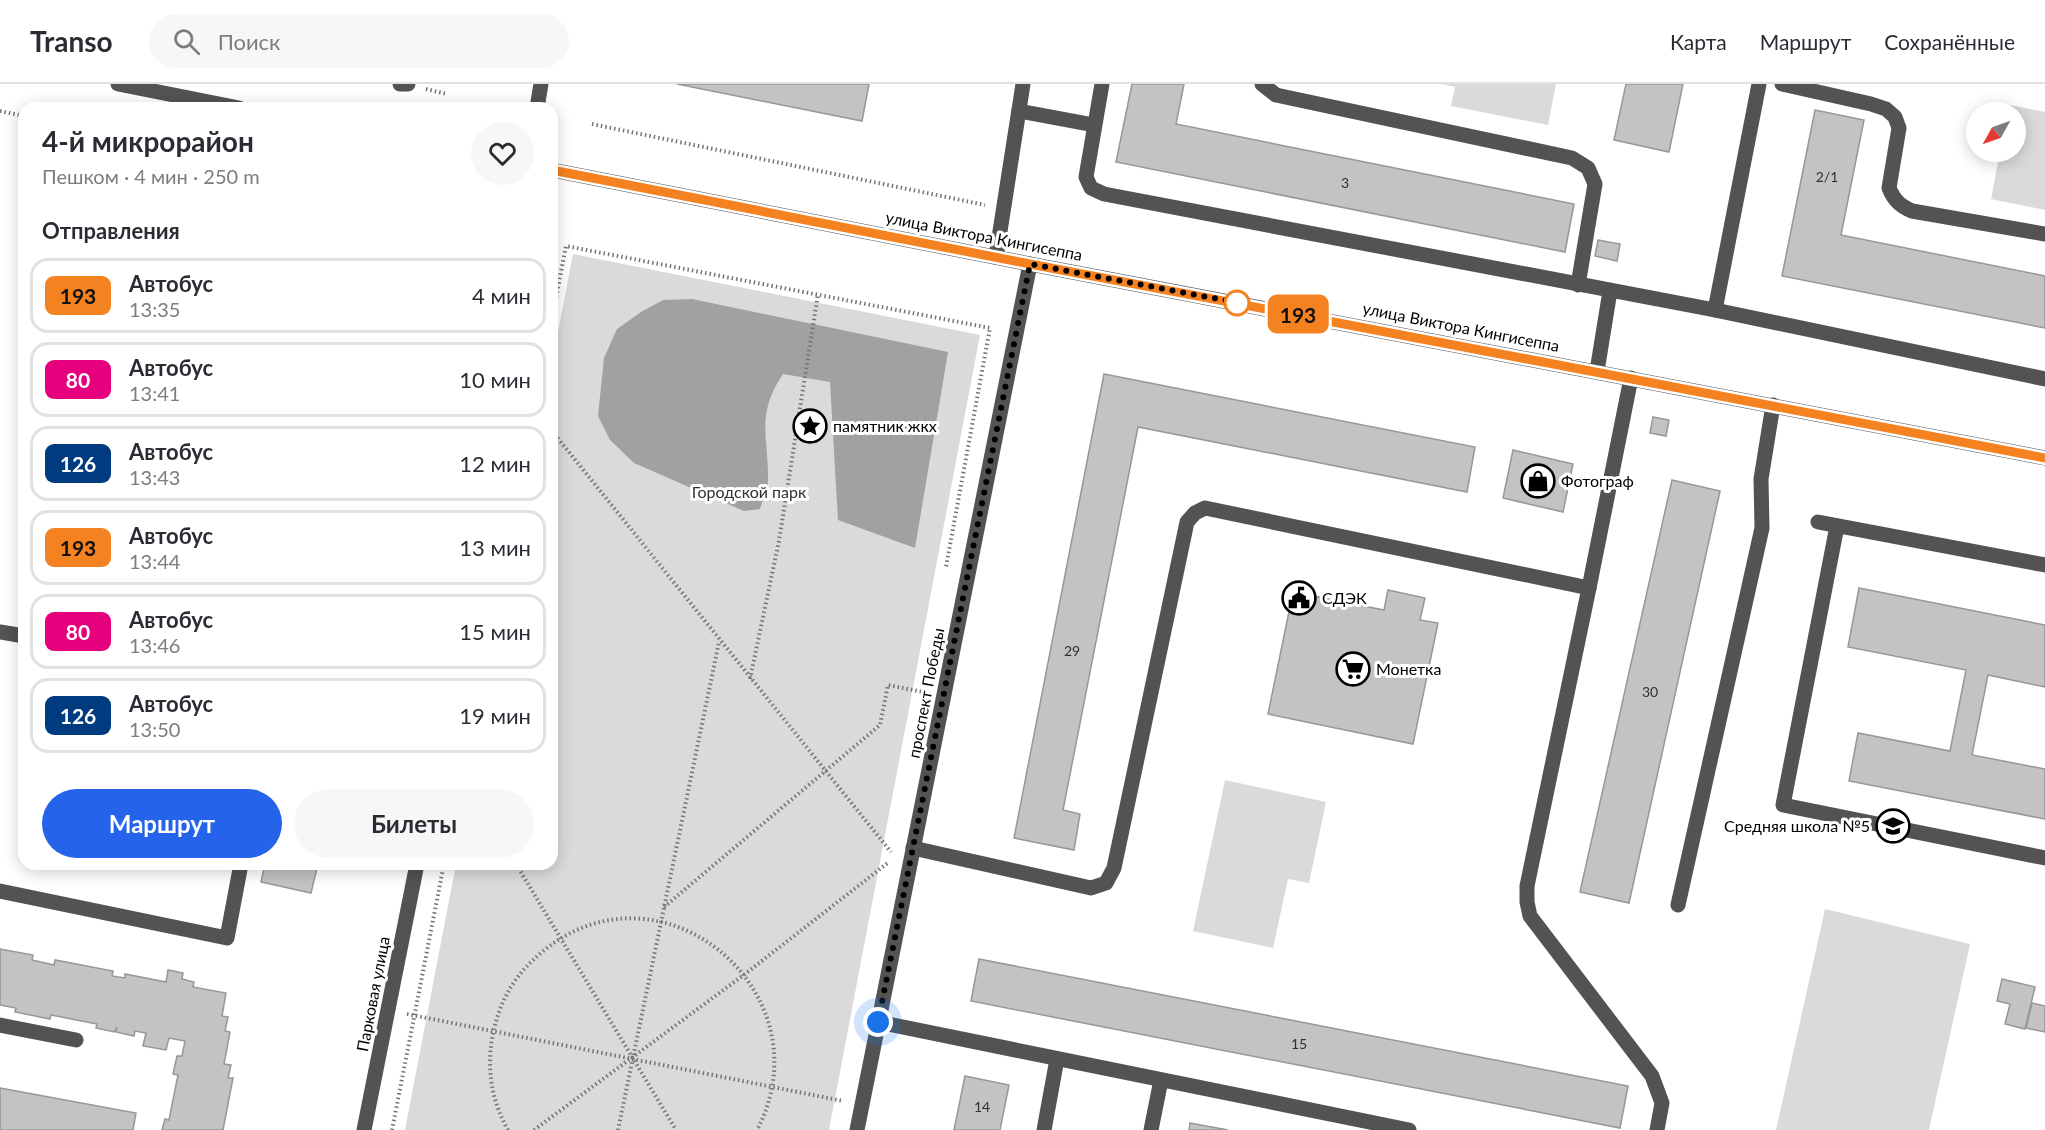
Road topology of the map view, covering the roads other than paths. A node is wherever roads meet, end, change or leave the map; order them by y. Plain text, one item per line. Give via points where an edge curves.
1 (118, 84) edge
2 (400, 84) edge
3 (408, 84) edge
4 (541, 84) edge
5 (1023, 84) edge
6 (1102, 84) edge
7 (1262, 84) edge
8 (1759, 84) edge
9 (1782, 84) edge
10 (155, 88) edge
11 (214, 102) edge
12 (538, 102) edge
13 (1019, 111) junction
14 (1094, 125) junction
15 (558, 173) edge
16 (2045, 234) edge
17 (996, 257) junction
18 (1030, 264) junction
19 (1578, 285) junction
20 (1610, 291) junction
21 (1715, 310) junction
22 (1597, 371) junction
23 (1631, 378) junction
24 (2045, 379) edge
25 (1773, 405) junction
26 (2045, 458) edge
27 (1818, 522) dead end
28 (1837, 526) junction
29 (2045, 566) edge
30 (1589, 588) junction
31 (0, 632) edge
32 (18, 635) edge
33 (913, 848) junction
34 (2045, 858) edge
35 (240, 870) edge
36 (416, 870) edge
37 (0, 891) edge
38 (1678, 905) dead end
39 (878, 1022) junction
40 (0, 1025) edge
41 (76, 1040) dead end
42 (1057, 1059) junction
43 (1161, 1080) junction
44 (364, 1130) edge
45 (857, 1130) edge
46 (1044, 1130) edge
47 (1151, 1130) edge
48 (1409, 1130) edge
49 (1657, 1130) edge

1 - 10 street
2 - 3 street
4 - 12 street
5 - 13 street
6 - 14 street
7 - 19 street via 1276,95 1572,158 1588,168 1595,184
8 - 21 street
9 - 16 street via 1871,104 1896,117 1899,128 1889,188 1902,206
10 - 11 street
13 - 14 street
13 - 17 street
14 - 19 street via 1086,177 1091,188 1104,194
15 - 17 street, улица Виктора Кингисеппа
17 - 18 street, улица Виктора Кингисеппа
18 - 22 street, улица Виктора Кингисеппа
18 - 33 street, проспект Победы
19 - 20 street
20 - 21 street
20 - 22 street
21 - 24 street
22 - 23 street, улица Виктора Кингисеппа
23 - 25 street, улица Виктора Кингисеппа
23 - 30 street
25 - 26 street, улица Виктора Кингисеппа
25 - 38 street via 1762,472 1762,528
27 - 28 street
28 - 29 street
28 - 34 street via 1783,805
30 - 33 street via 1205,508 1187,522 1114,868 1106,883 1090,888
30 - 49 street via 1527,886 1527,902 1530,916 1652,1076 1662,1103
31 - 32 street
33 - 39 street, проспект Победы
35 - 37 street via 227,938
36 - 44 street, Парковая улица
39 - 42 street
39 - 45 street, проспект Победы
40 - 41 street
42 - 43 street
42 - 46 street
43 - 47 street
43 - 48 street

